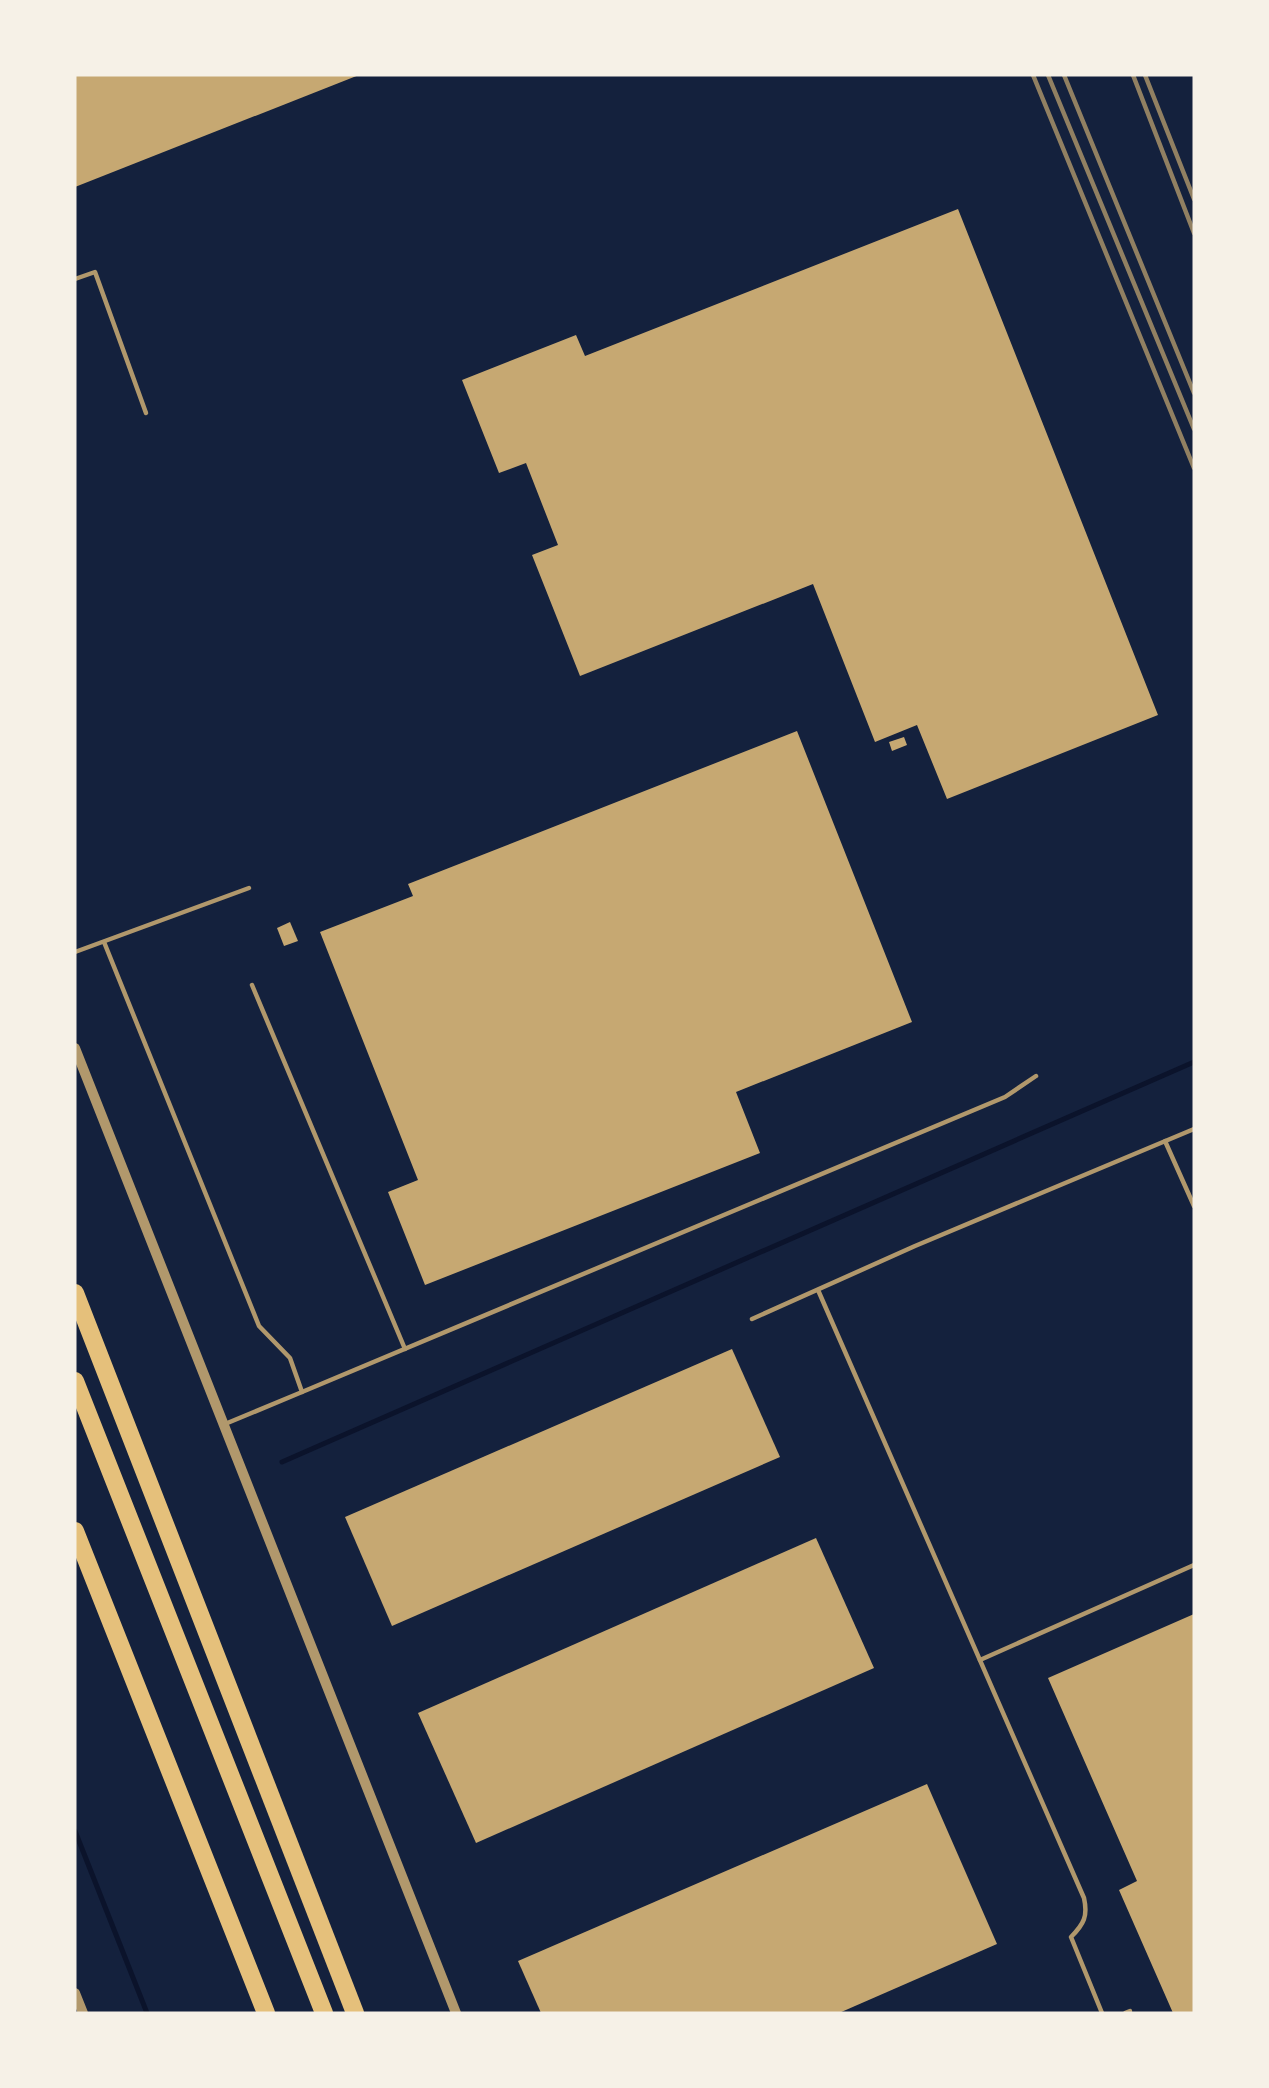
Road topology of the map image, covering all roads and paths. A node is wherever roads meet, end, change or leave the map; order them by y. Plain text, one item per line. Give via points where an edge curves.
1 (75, 279) edge
2 (146, 413) dead end
3 (249, 888) dead end
4 (104, 942) junction
5 (75, 952) edge
6 (252, 985) dead end
7 (75, 1047) edge
8 (1036, 1076) dead end
9 (1194, 1129) edge
10 (1165, 1141) junction
11 (1194, 1206) edge
12 (818, 1290) junction
13 (75, 1293) edge
14 (752, 1319) dead end
15 (405, 1349) junction
16 (75, 1381) edge
17 (302, 1392) junction
18 (224, 1424) junction
19 (75, 1531) edge
20 (1194, 1565) edge
21 (980, 1660) junction
22 (75, 1993) edge
23 (83, 2013) edge
24 (266, 2013) edge
25 (324, 2013) edge
26 (355, 2013) edge
27 (456, 2013) edge
28 (1102, 2013) edge

1 - 2 lane via 95,272
3 - 4 lane
4 - 5 lane
4 - 17 lane via 259,1326 290,1358
6 - 15 lane
7 - 18 street
8 - 15 lane via 1005,1097
9 - 10 lane
10 - 11 lane
10 - 12 lane
12 - 14 lane
12 - 21 lane
13 - 26 highway
15 - 17 lane
16 - 25 highway
17 - 18 lane
18 - 27 street
19 - 24 highway
20 - 21 lane
21 - 28 lane via 1084,1898 1084,1923 1071,1937
22 - 23 street

